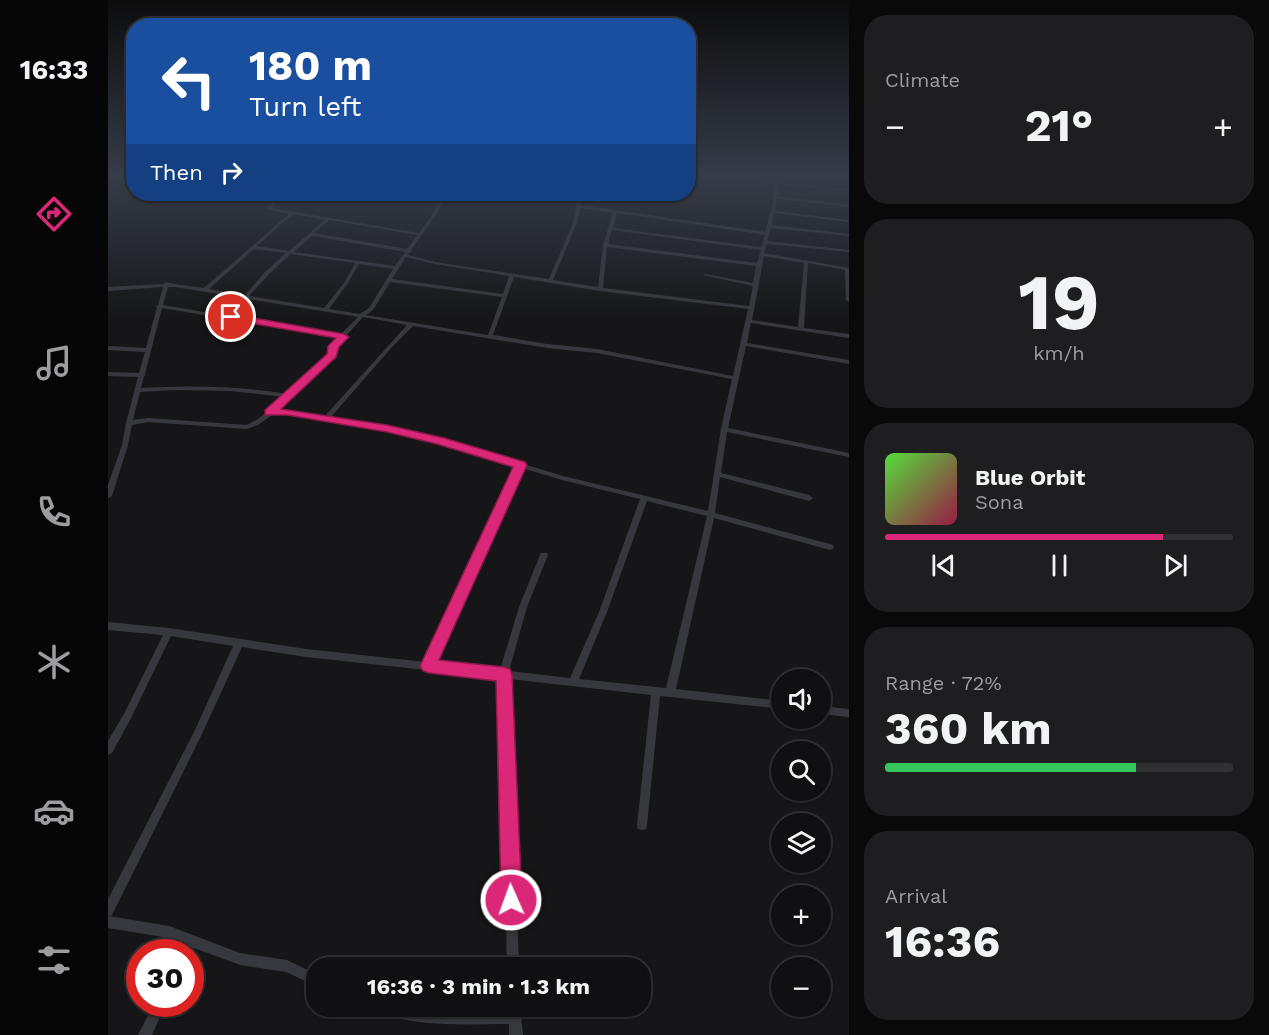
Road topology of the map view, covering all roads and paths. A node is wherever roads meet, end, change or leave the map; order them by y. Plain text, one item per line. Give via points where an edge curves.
1 (280, 223) edge
2 (323, 223) edge
3 (354, 223) edge
4 (428, 223) edge
5 (575, 223) edge
6 (613, 223) edge
7 (694, 223) edge
8 (769, 226) joint
9 (611, 229) junction
10 (310, 234) junction
11 (420, 234) junction
12 (767, 234) junction
13 (849, 235) edge
14 (606, 245) junction
15 (253, 247) junction
16 (763, 248) junction
17 (849, 251) edge
18 (292, 252) junction
19 (408, 254) junction
20 (358, 262) junction
21 (806, 262) junction
22 (759, 266) junction
23 (396, 268) junction
24 (848, 269) edge
25 (705, 275) dead end
26 (512, 276) junction
27 (389, 280) junction
28 (550, 282) junction
29 (166, 284) junction
30 (755, 285) junction
31 (108, 289) edge
32 (206, 289) junction
33 (600, 289) junction
34 (247, 295) junction
35 (503, 296) junction
36 (849, 300) edge
37 (159, 306) junction
38 (750, 308) junction
39 (326, 309) junction
40 (362, 315) junction
41 (749, 321) junction
42 (412, 323) junction
43 (801, 329) junction
44 (490, 336) junction
45 (849, 336) edge
46 (344, 337) junction
47 (743, 344) junction
48 (108, 348) edge
49 (148, 350) junction
50 (849, 362) edge
51 (108, 374) edge
52 (143, 375) junction
53 (735, 378) junction
54 (138, 390) junction
55 (287, 396) junction
56 (269, 413) junction
57 (326, 418) junction
58 (129, 423) junction
59 (724, 429) junction
60 (849, 455) edge
61 (520, 465) junction
62 (717, 474) junction
63 (108, 496) edge
64 (644, 498) junction
65 (809, 498) dead end
66 (711, 514) junction
67 (830, 547) dead end
68 (544, 555) dead end
69 (108, 626) edge
70 (169, 632) junction
71 (239, 643) junction
72 (429, 666) junction
73 (504, 674) junction
74 (573, 682) junction
75 (656, 692) junction
76 (670, 693) junction
77 (771, 704) edge
78 (831, 711) edge
79 (849, 713) edge
80 (108, 750) edge
81 (642, 825) dead end
82 (108, 911) edge
83 (108, 922) edge
84 (189, 939) edge
85 (204, 945) edge
86 (513, 957) edge
87 (306, 975) edge
88 (154, 1017) edge
89 (514, 1017) edge
90 (145, 1035) edge
91 (516, 1035) edge

1 - 15 street
2 - 10 street
3 - 11 street
4 - 11 street
5 - 28 street
6 - 9 street
7 - 12 street
8 - 12 street
8 - 13 street
9 - 14 street
9 - 16 street
10 - 18 street
10 - 19 street
11 - 19 street
12 - 16 street
14 - 22 street
14 - 33 street
15 - 18 street
15 - 32 street
16 - 17 street
16 - 21 street
16 - 22 street
18 - 20 street
18 - 34 street
19 - 23 street
19 - 26 street via 435,263
20 - 23 street
20 - 39 street
21 - 24 street
21 - 43 street
22 - 30 street
23 - 27 street
24 - 36 street
25 - 30 street
26 - 28 street
26 - 35 street
27 - 35 street
27 - 40 street via 371,309
28 - 33 street
29 - 31 street
29 - 32 street
29 - 37 street
30 - 38 street
32 - 34 street
33 - 38 street
34 - 39 street
35 - 44 street
37 - 46 street
37 - 49 street
38 - 41 street
39 - 40 street
40 - 42 street
40 - 46 street
41 - 43 street
41 - 47 street
42 - 44 street
42 - 57 street
43 - 45 street
44 - 53 street via 597,351
46 - 55 street via 333,346 332,355
47 - 50 street
47 - 53 street
48 - 49 street
49 - 52 street
51 - 52 street
52 - 54 street
53 - 59 street
54 - 55 street via 206,388
54 - 58 street
55 - 56 street
56 - 57 street
56 - 58 street via 247,427 148,420
57 - 61 street via 440,441
58 - 63 street
59 - 60 street
59 - 62 street
61 - 64 street
61 - 72 street
62 - 65 street
62 - 66 street
64 - 66 street
64 - 74 street
66 - 67 street
66 - 76 street
68 - 73 street via 523,607
69 - 70 street
70 - 71 street
70 - 80 street
71 - 72 street
71 - 82 street
72 - 73 street
73 - 74 street
73 - 86 street
74 - 75 street
75 - 76 street
75 - 81 street
76 - 77 street
78 - 79 street
83 - 84 street
85 - 87 street via 240,959 287,966
88 - 90 street
89 - 91 street

